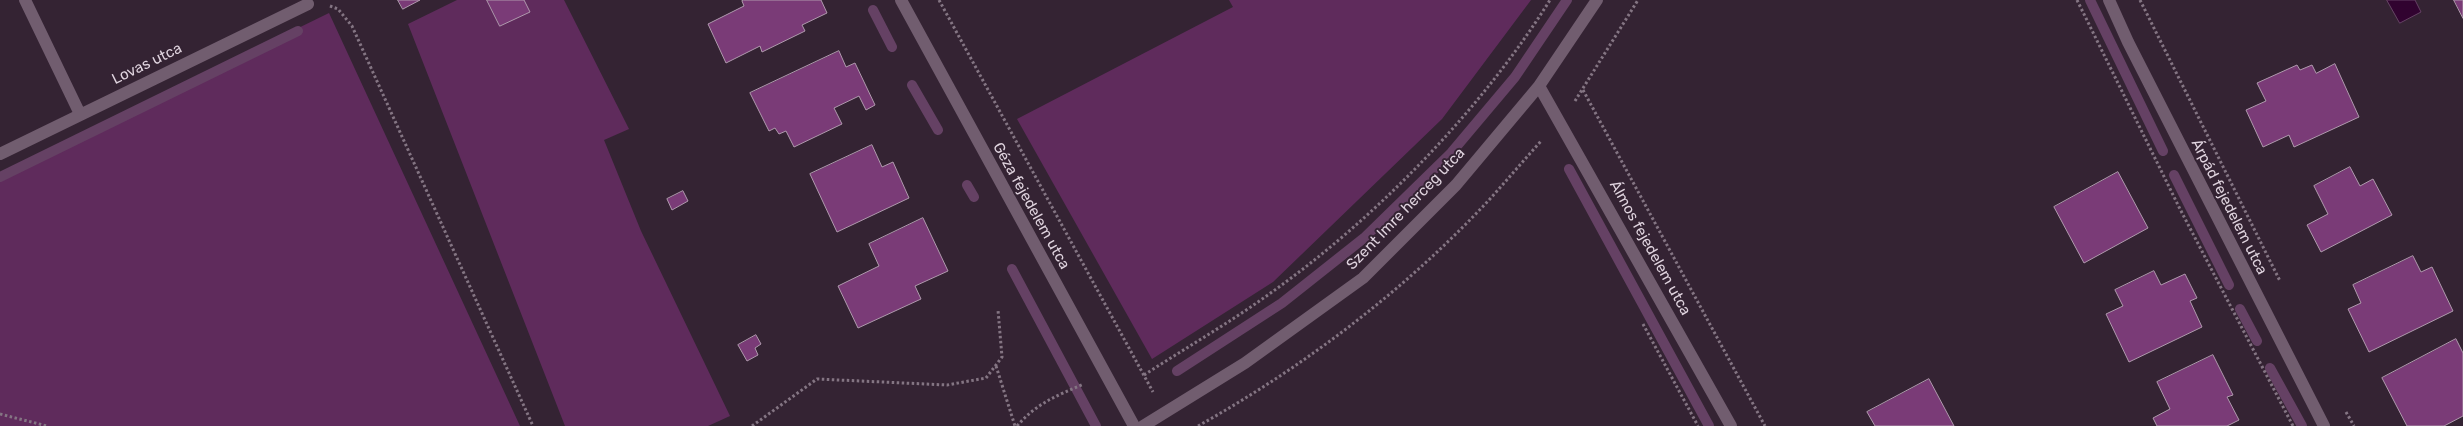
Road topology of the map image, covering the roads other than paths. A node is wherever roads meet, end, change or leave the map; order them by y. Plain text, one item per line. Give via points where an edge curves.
1 (25, 0) edge
2 (901, 0) edge
3 (1598, 0) edge
4 (2109, 0) edge
5 (308, 4) road end
6 (1539, 86) junction
7 (80, 114) junction
8 (0, 154) edge
9 (1134, 426) edge
10 (1143, 426) edge
11 (1731, 426) edge
12 (2324, 426) edge

1 - 7 street
2 - 9 street, Géza fejedelem utca
3 - 6 street, Szent Imre herceg utca
4 - 12 street, Árpád fejedelem utca
5 - 7 street, Lovas utca
6 - 10 street, Szent Imre herceg utca via 1456,185 1363,278 1245,363
6 - 11 street, Álmos fejedelem utca
7 - 8 street, Lovas utca

